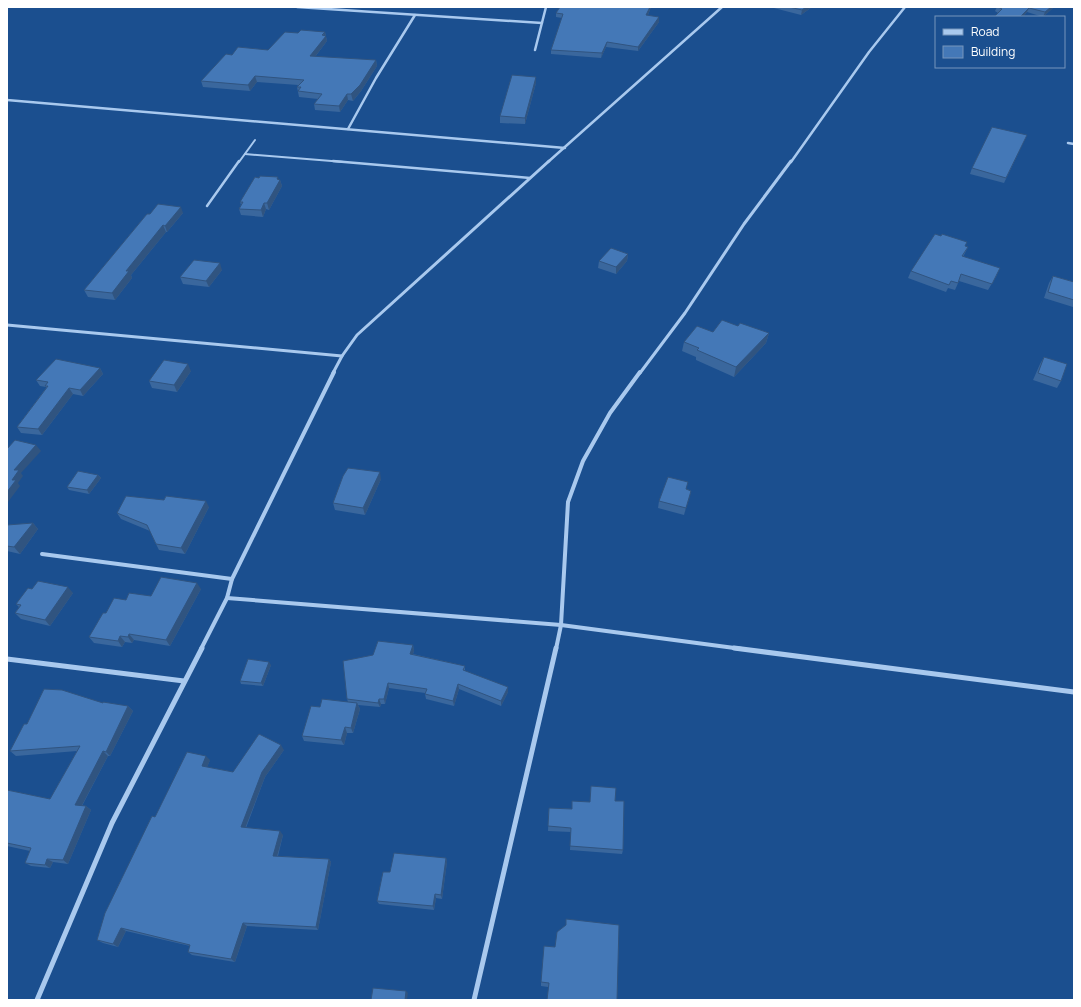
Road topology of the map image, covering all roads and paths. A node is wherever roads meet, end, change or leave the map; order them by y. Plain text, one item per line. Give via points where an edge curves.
1 (298, 7) edge
2 (546, 7) edge
3 (722, 7) edge
4 (904, 7) edge
5 (415, 15) junction
6 (542, 23) junction
7 (535, 50) dead end
8 (7, 100) edge
9 (348, 129) junction
10 (255, 140) dead end
11 (1068, 143) dead end
12 (1074, 144) edge
13 (565, 148) junction
14 (245, 154) junction
15 (530, 178) junction
16 (207, 206) dead end
17 (7, 325) edge
18 (342, 356) junction
19 (42, 554) dead end
20 (232, 579) junction
21 (227, 598) junction
22 (560, 626) junction
23 (7, 660) edge
24 (184, 681) junction
25 (1074, 692) edge
26 (37, 1000) edge
27 (474, 1000) edge

1 - 5 street
2 - 6 street
3 - 13 street
4 - 22 street via 868,52 812,134 744,224 685,313 610,413 583,461 568,502
5 - 6 street
5 - 9 street
6 - 7 street
8 - 9 street
9 - 13 street
10 - 14 lane
11 - 12 street
13 - 15 street
14 - 15 lane
14 - 16 lane
15 - 18 street via 357,335
17 - 18 street
18 - 20 street
19 - 20 street
20 - 21 street
21 - 22 street
21 - 24 street
22 - 25 street
22 - 27 street
23 - 24 street
24 - 26 street via 112,824

